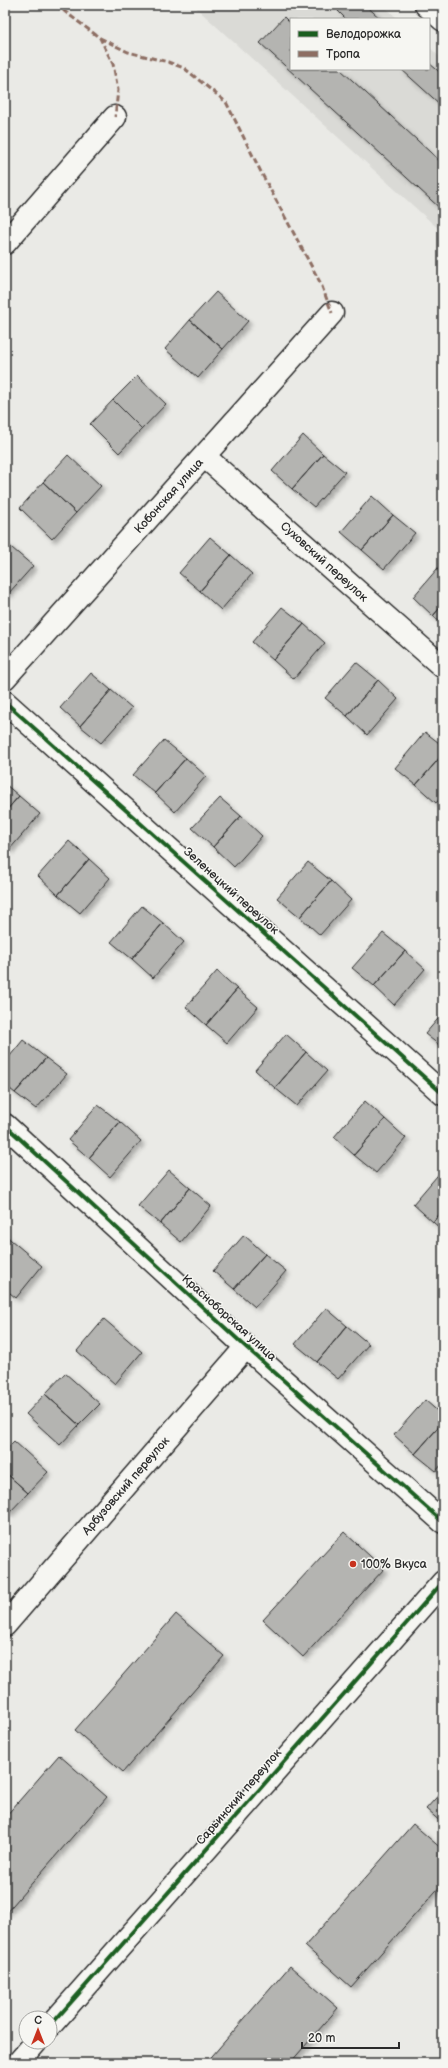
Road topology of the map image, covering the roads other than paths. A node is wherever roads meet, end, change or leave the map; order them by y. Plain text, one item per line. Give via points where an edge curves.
1 (426, 5) edge
2 (443, 20) edge
3 (115, 117) dead end
4 (5, 243) edge
5 (332, 313) dead end
6 (204, 456) junction
7 (443, 668) edge
8 (5, 678) edge
9 (5, 702) edge
10 (443, 1094) edge
11 (8, 1133) edge
12 (246, 1347) junction
13 (443, 1522) edge
14 (443, 1582) edge
15 (5, 1625) edge
16 (58, 2017) edge
17 (29, 2050) edge
18 (18, 2063) edge

1 - 2 street
3 - 4 street
5 - 6 street, Кобонская улица
6 - 7 street, Суховский переулок
6 - 8 street, Кобонская улица
9 - 10 street, Зеленецкий переулок
11 - 12 street, Красноборская улица
12 - 13 street, Красноборская улица
12 - 15 street, Арбузовский переулок
14 - 16 street, Сарьинский переулок
17 - 18 street

